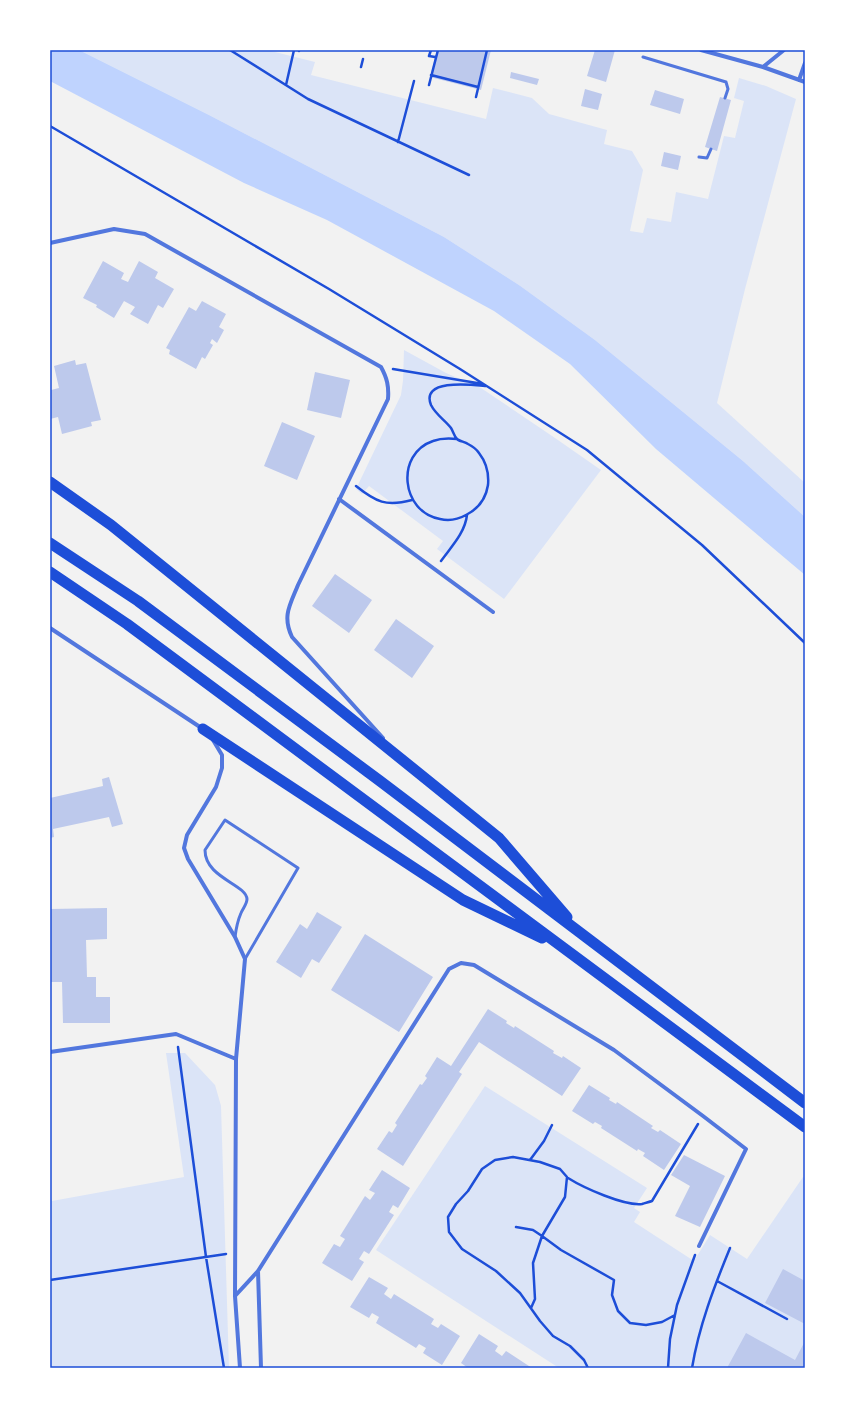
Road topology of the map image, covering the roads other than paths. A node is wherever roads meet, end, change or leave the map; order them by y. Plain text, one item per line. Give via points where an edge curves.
1 (701, 50) edge
2 (784, 50) edge
3 (643, 57) dead end
4 (805, 64) edge
5 (763, 67) junction
6 (799, 80) junction
7 (805, 82) edge
8 (726, 98) dead end
9 (711, 149) dead end
10 (699, 157) dead end
11 (50, 243) edge
12 (50, 482) edge
13 (339, 499) junction
14 (50, 543) edge
15 (50, 572) edge
16 (493, 612) dead end
17 (50, 628) edge
18 (204, 729) junction
19 (400, 758) junction
20 (582, 934) junction
21 (235, 936) junction
22 (564, 948) junction
23 (245, 959) junction
24 (50, 1052) edge
25 (236, 1059) junction
26 (805, 1103) edge
27 (805, 1127) edge
28 (699, 1246) road end
29 (258, 1271) junction
30 (235, 1296) junction
31 (240, 1368) edge
32 (261, 1368) edge

1 - 5 street
2 - 5 street
3 - 8 lane via 724,80 728,84
4 - 6 street
5 - 6 street
6 - 7 street
9 - 10 lane via 707,158
11 - 13 street via 114,229 145,234 381,367 389,386 388,399
12 - 19 highway via 111,526
13 - 16 street
13 - 19 street via 298,585 286,615 287,627 292,637
14 - 20 highway via 138,601
15 - 22 highway via 127,624
17 - 18 street
18 - 21 street via 222,755 222,768 216,787 187,835 184,848 188,859
18 - 22 highway via 463,900
19 - 20 highway via 499,838
20 - 26 highway
21 - 23 street
21 - 23 lane via 246,904 245,892 215,871 205,856 205,850 225,820 298,868
22 - 27 highway
23 - 25 street
24 - 25 street via 176,1034
25 - 30 street
28 - 29 street via 746,1149 614,1050 474,966 461,963 448,969
29 - 30 street
29 - 32 street
30 - 31 street

